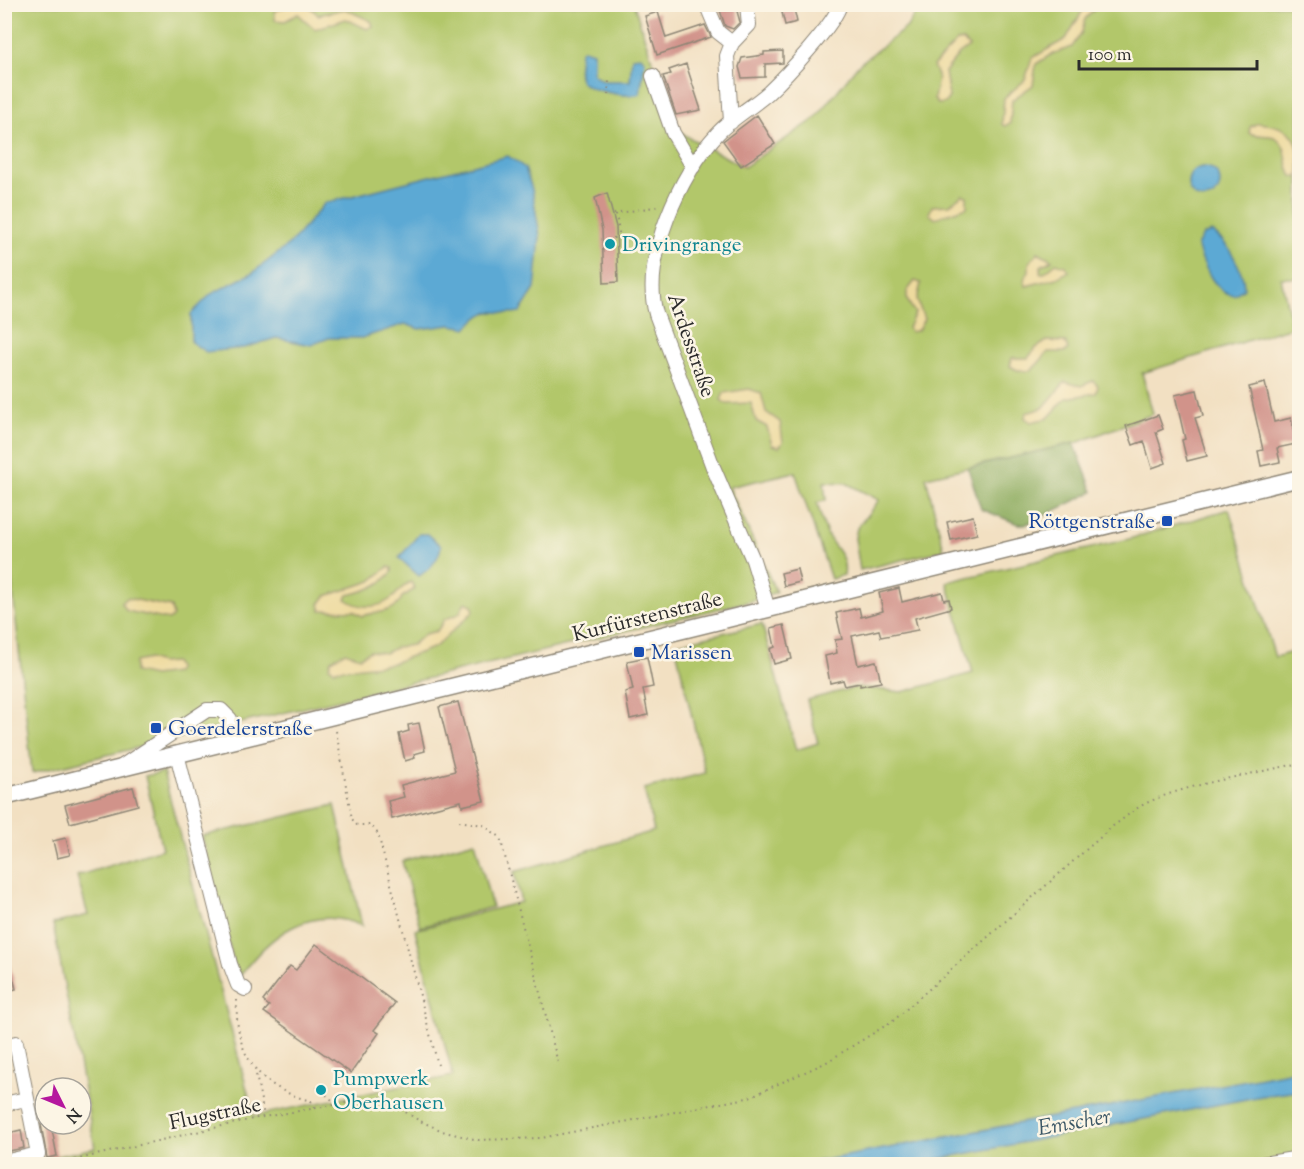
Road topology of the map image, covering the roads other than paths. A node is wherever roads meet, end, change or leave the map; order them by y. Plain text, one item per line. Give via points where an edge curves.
1 (747, 4) edge
2 (840, 4) edge
3 (707, 6) edge
4 (732, 43) junction
5 (653, 76) dead end
6 (731, 122) junction
7 (693, 167) junction
8 (1299, 478) edge
9 (768, 609) junction
10 (234, 740) junction
11 (177, 754) junction
12 (118, 769) junction
13 (4, 797) edge
14 (242, 987) road end
15 (4, 1046) edge
16 (26, 1099) junction
17 (4, 1104) edge
18 (1299, 1158) edge
19 (4, 1162) edge
20 (1263, 1164) edge

1 - 4 street via 749,25
2 - 6 street, Ardesstraße via 832,22 769,92
3 - 4 street via 718,32
4 - 6 street via 727,56
5 - 7 street via 673,133
6 - 7 street, Ardesstraße
7 - 9 street, Ardesstraße via 674,205 653,269 652,300
8 - 9 main road, Kurfürstenstraße
9 - 10 main road, Kurfürstenstraße
10 - 11 main road, Kurfürstenstraße
10 - 12 street via 230,719 221,710 207,710
11 - 12 main road, Kurfürstenstraße
11 - 14 street via 230,964
12 - 13 main road, Kurfürstenstraße
15 - 16 street via 16,1043
16 - 17 street
16 - 19 street via 38,1154
18 - 20 street

